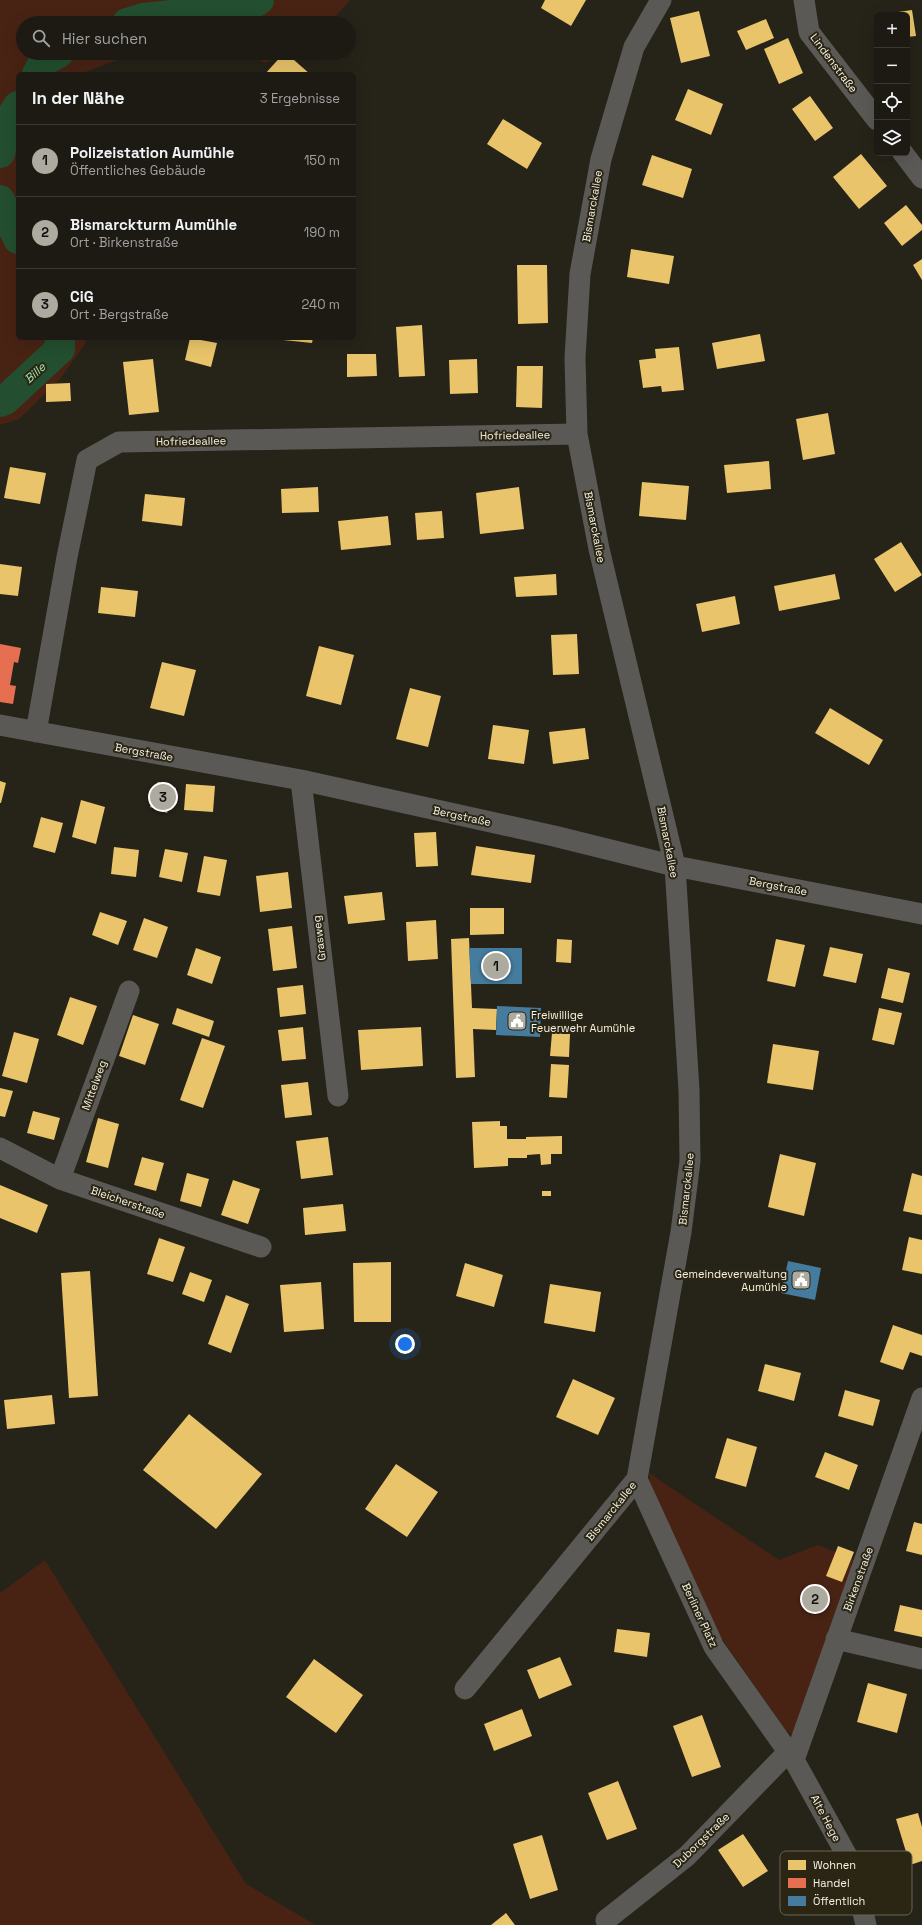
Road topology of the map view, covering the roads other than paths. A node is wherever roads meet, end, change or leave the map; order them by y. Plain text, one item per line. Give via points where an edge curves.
1 (660, 0) edge
2 (804, 0) edge
3 (874, 116) edge
4 (905, 156) edge
5 (922, 178) edge
6 (577, 434) junction
7 (0, 725) edge
8 (36, 732) junction
9 (301, 780) junction
10 (675, 866) junction
11 (922, 914) edge
12 (128, 991) dead end
13 (338, 1096) dead end
14 (0, 1148) edge
15 (60, 1180) junction
16 (261, 1247) dead end
17 (922, 1398) edge
18 (637, 1479) junction
19 (836, 1639) junction
20 (922, 1659) edge
21 (465, 1689) dead end
22 (792, 1755) junction
23 (844, 1851) edge
24 (864, 1915) edge
25 (606, 1920) dead end
26 (866, 1925) edge

1 - 6 street, Bismarckallee via 634,47 601,159 589,216 580,274 575,358
2 - 3 street, Lindenstraße via 810,32
4 - 5 street
6 - 8 street, Hofriedeallee via 119,442 87,460
6 - 10 street, Bismarckallee via 601,556
7 - 8 street, Bergstraße
8 - 9 street, Bergstraße
9 - 10 street, Bergstraße via 554,836
9 - 13 street, Grasweg
10 - 11 street, Bergstraße
10 - 18 street, Bismarckallee via 689,1090 690,1161 681,1232
12 - 15 street, Mittelweg
14 - 15 street, Bleicherstraße
15 - 16 street, Bleicherstraße
17 - 19 street, Birkenstraße
18 - 21 street, Bismarckallee
18 - 22 street, Berliner Platz via 714,1647
19 - 20 street
19 - 22 street, Birkenstraße
22 - 23 street, Alte Hege
22 - 25 street, Duborgstraße via 687,1856
24 - 26 street, Alte Hege

